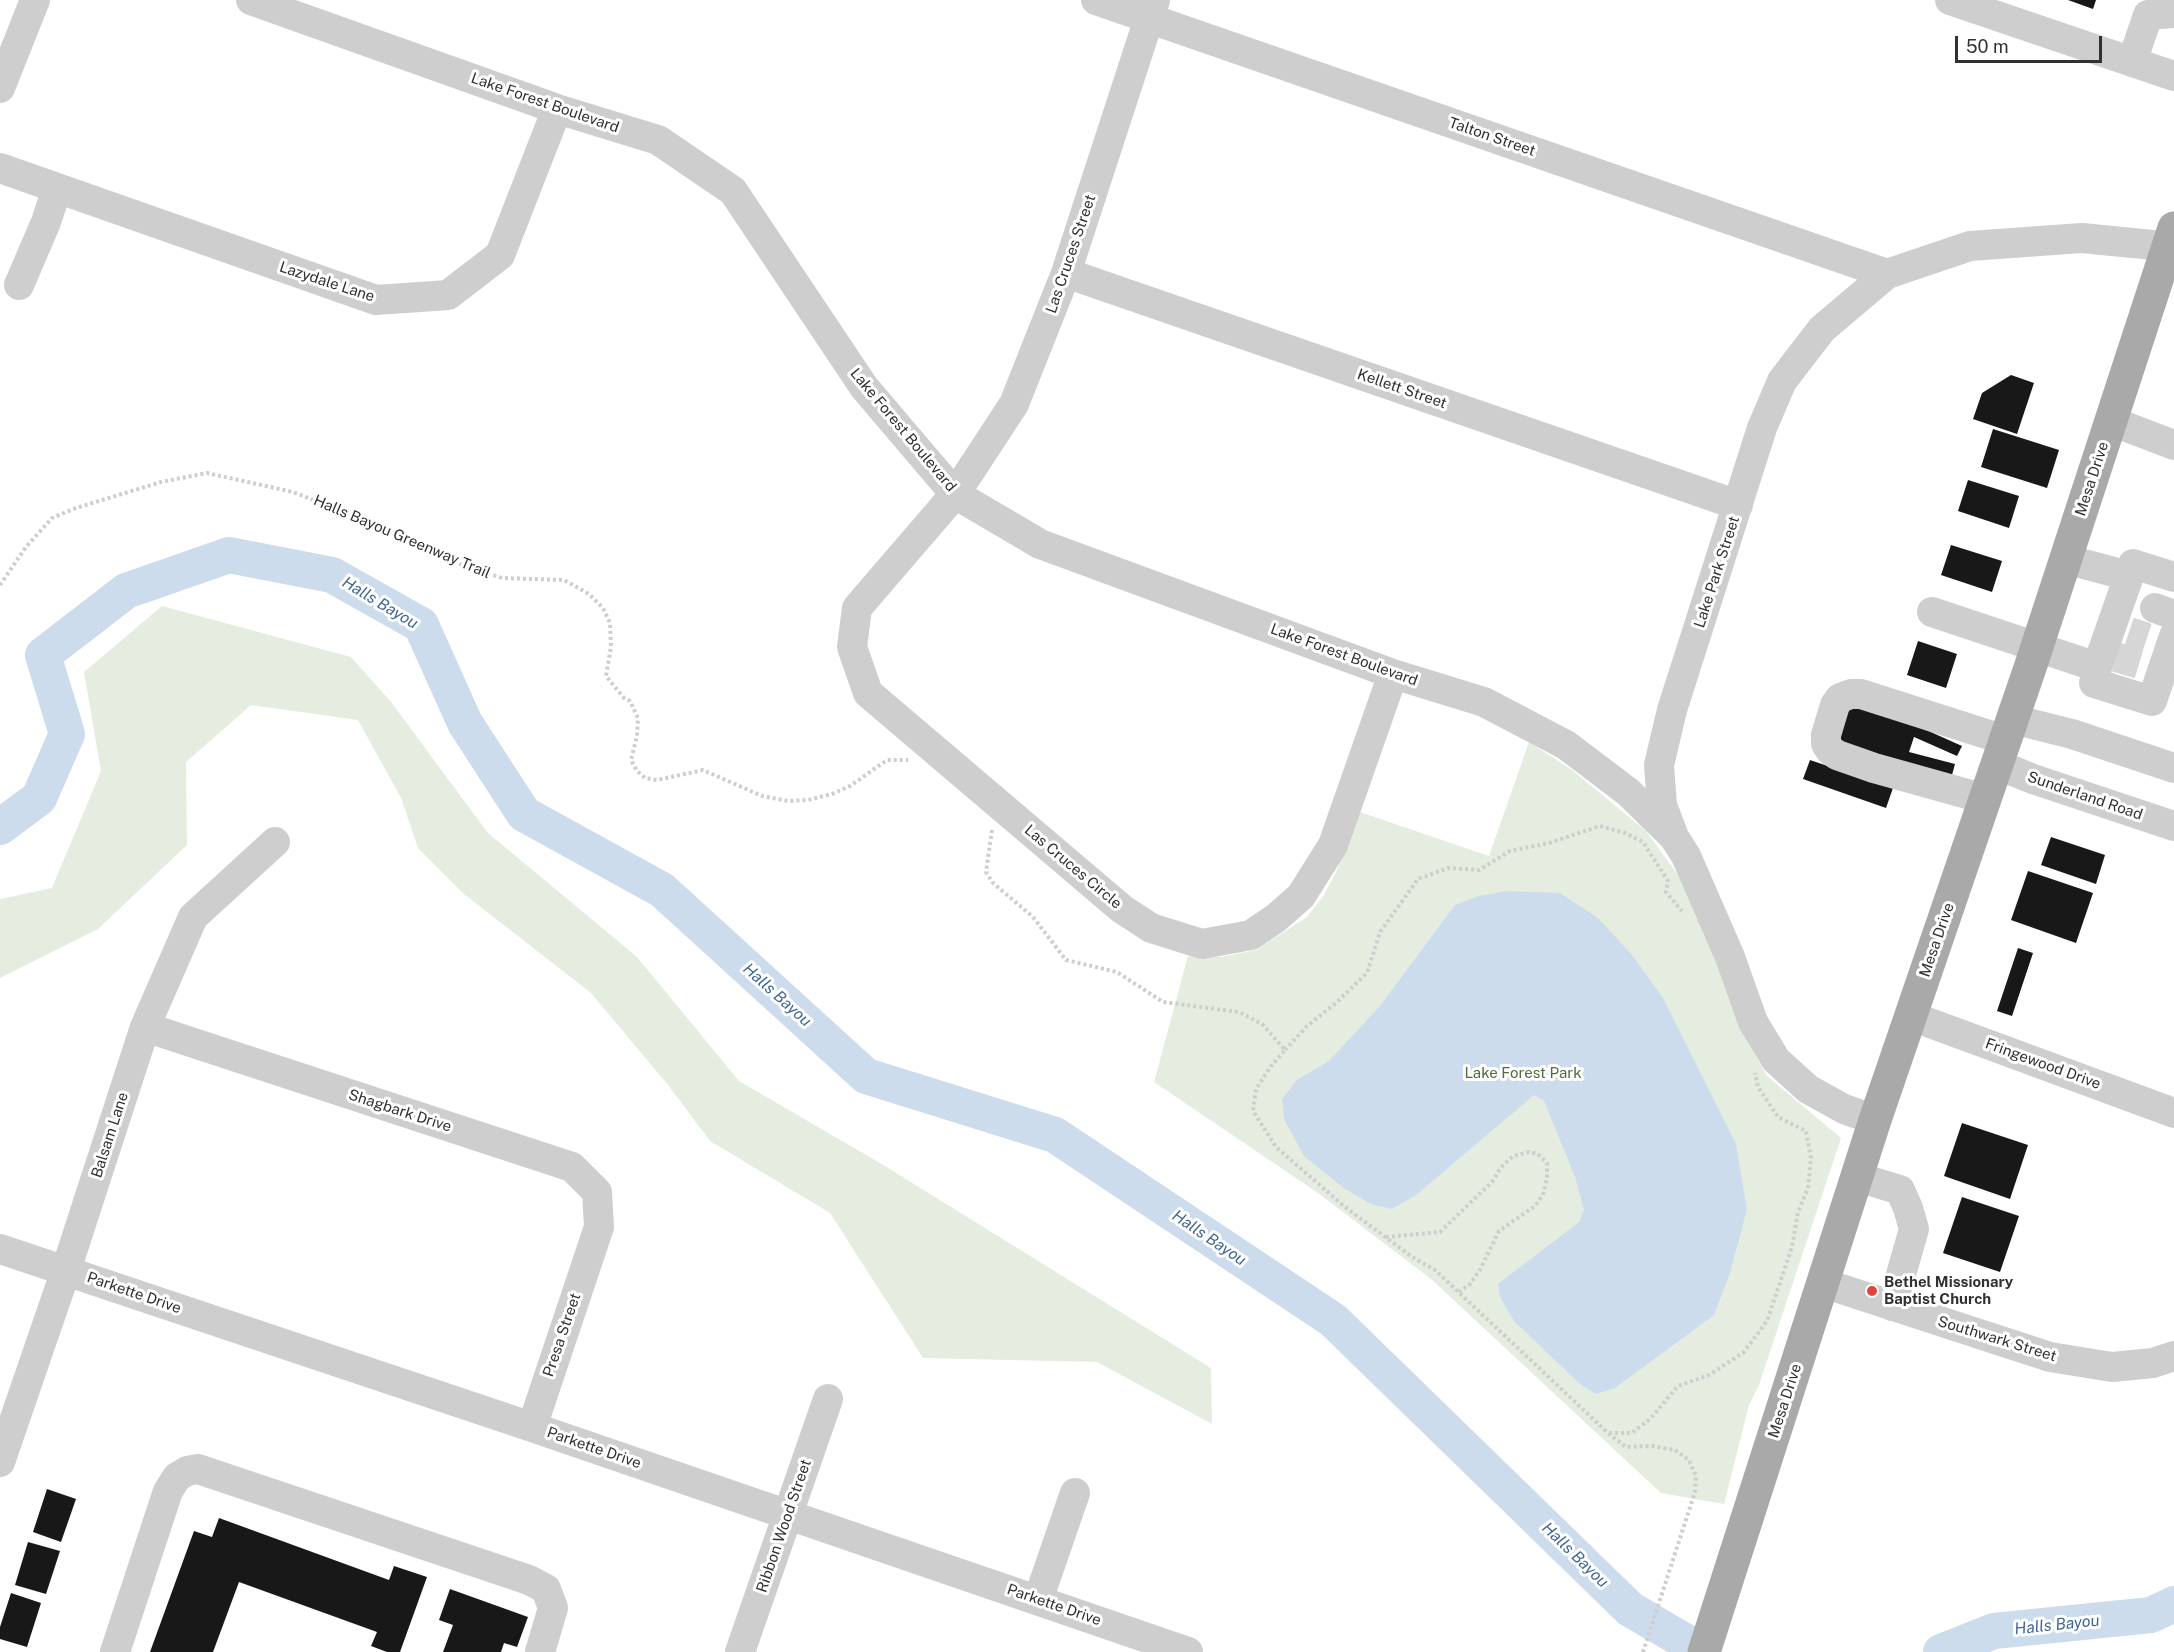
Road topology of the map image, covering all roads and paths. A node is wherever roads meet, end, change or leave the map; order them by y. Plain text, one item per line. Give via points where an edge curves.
1 (35, 0) edge
2 (251, 0) edge
3 (1096, 0) edge
4 (1950, 0) edge
5 (1152, 9) edge
6 (2174, 14) edge
7 (2132, 62) junction
8 (2174, 76) edge
9 (0, 88) edge
10 (557, 109) junction
11 (0, 168) edge
12 (57, 188) junction
13 (2172, 240) edge
14 (1066, 273) junction
15 (1887, 274) junction
16 (19, 285) dead end
17 (2111, 421) junction
18 (2174, 445) edge
19 (955, 494) junction
20 (1738, 505) junction
21 (2066, 559) junction
22 (2174, 578) edge
23 (0, 585) edge
24 (2144, 599) edge
25 (1932, 612) dead end
26 (2036, 648) junction
27 (2135, 649) edge
28 (1393, 674) junction
29 (2004, 741) junction
30 (915, 760) dead end
31 (2174, 768) edge
32 (1985, 799) junction
33 (989, 823) dead end
34 (2174, 826) edge
35 (1674, 837) junction
36 (275, 842) dead end
37 (1685, 914) dead end
38 (1911, 1016) junction
39 (145, 1027) junction
40 (1285, 1050) junction
41 (1754, 1068) dead end
42 (2174, 1113) edge
43 (1875, 1120) junction
44 (1857, 1177) junction
45 (1385, 1238) junction
46 (593, 1244) joint
47 (0, 1249) edge
48 (66, 1270) junction
49 (1823, 1283) junction
50 (1459, 1292) junction
51 (1892, 1306) junction
52 (2174, 1356) edge
53 (828, 1399) dead end
54 (532, 1427) junction
55 (1608, 1433) junction
56 (0, 1462) edge
57 (1075, 1493) dead end
58 (788, 1514) junction
59 (1038, 1600) junction
60 (115, 1652) edge
61 (540, 1652) edge
62 (740, 1652) edge
63 (1188, 1652) edge
64 (1642, 1652) edge
65 (1704, 1652) edge

1 - 9 street
2 - 10 street, Lake Forest Boulevard
3 - 5 street, Talton Street
4 - 7 street
5 - 14 street, Las Cruces Street
5 - 15 street, Talton Street
6 - 7 street via 2148,15
7 - 8 street
10 - 12 street, Lazydale Lane via 500,255 448,296 376,300
10 - 19 street, Lake Forest Boulevard via 658,140 733,191 864,387
11 - 12 street, Lazydale Lane
12 - 16 street
13 - 15 street, Lake Park Street via 2082,238 1970,246
13 - 17 main road, Mesa Drive
14 - 19 street, Las Cruces Street via 1014,404
14 - 20 street, Kellett Street
15 - 20 street, Lake Park Street via 1822,329 1782,381 1762,428
17 - 18 street
17 - 21 main road, Mesa Drive
19 - 28 street, Lake Forest Boulevard via 1040,544
19 - 28 street, Las Cruces Circle via 857,608 852,647 868,693 1122,909 1151,928 1202,944 1251,935 1301,896 1333,845
20 - 35 street, Lake Park Street via 1672,710 1659,765 1662,805
21 - 24 street
21 - 26 main road, Mesa Drive
22 - 24 street via 2133,564
23 - 30 path, Halls Bayou Greenway Trail via 52,518 161,482 207,473 293,492 502,578 564,580 589,594 603,608 610,623 612,647 606,676 630,701 638,718 631,759 645,778 657,780 703,770 762,796 808,801 850,786 887,760
24 - 27 street
25 - 26 street
26 - 27 street
26 - 29 main road, Mesa Drive
28 - 35 street, Lake Forest Boulevard via 1484,702 1566,745 1628,792
29 - 31 street via 2072,734
29 - 32 main road, Mesa Drive
29 - 32 street via 1861,694 1840,698 1835,705 1826,744 1837,755
29 - 34 street, Sunderland Road via 2033,779
32 - 38 main road, Mesa Drive
33 - 40 path via 993,833 986,872 993,883 1033,917 1066,960 1117,972 1163,1002 1239,1012 1262,1024
35 - 43 street, Lake Park Street via 1730,957 1753,1022 1776,1060 1808,1089 1844,1109
36 - 39 street, Balsam Lane via 193,918
37 - 40 path via 1666,892 1668,881 1643,842 1600,826 1510,851 1479,870 1448,868 1418,879 1380,932 1367,973
38 - 42 street, Fringewood Drive
38 - 43 main road, Mesa Drive
39 - 46 street, Shagbark Drive via 572,1167 597,1192 599,1227
39 - 48 street, Balsam Lane
40 - 45 path via 1256,1089 1253,1111 1276,1147
41 - 55 path via 1758,1087 1778,1117 1806,1131 1811,1158 1808,1188 1767,1321 1744,1352 1708,1375 1678,1386 1650,1419 1632,1432
43 - 44 main road, Mesa Drive
44 - 49 main road, Mesa Drive
44 - 51 street via 1900,1190 1914,1228
45 - 50 path via 1435,1270
45 - 50 path via 1440,1232 1513,1156 1538,1154 1546,1163 1543,1195 1535,1206 1499,1231 1480,1270
46 - 54 street, Presa Street
47 - 48 street, Parkette Drive
48 - 54 street, Parkette Drive
48 - 56 street, Balsam Lane
49 - 51 street, Southwark Street
49 - 65 main road, Mesa Drive
50 - 55 path
51 - 52 street, Southwark Street via 2050,1357 2112,1367 2153,1363
53 - 58 street, Ribbon Wood Street
54 - 58 street, Parkette Drive
55 - 64 path via 1626,1447 1675,1450 1689,1460 1696,1476 1695,1492
57 - 59 street
58 - 59 street, Parkette Drive
58 - 62 street, Ribbon Wood Street
59 - 63 street, Parkette Drive
60 - 61 street via 168,1491 177,1477 198,1469 546,1589 553,1608

